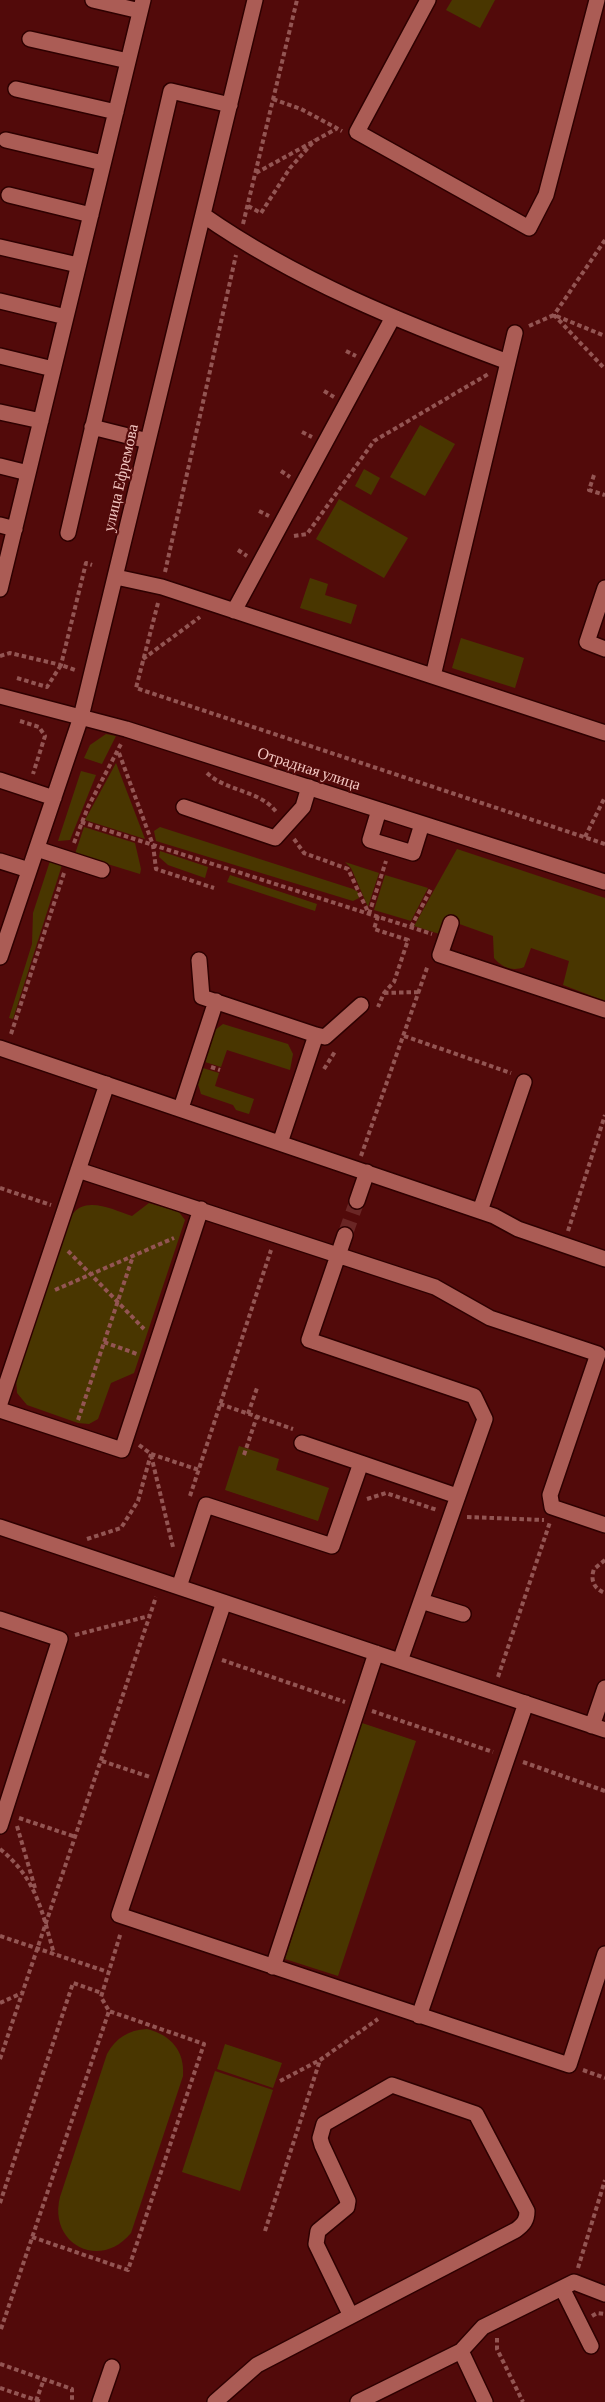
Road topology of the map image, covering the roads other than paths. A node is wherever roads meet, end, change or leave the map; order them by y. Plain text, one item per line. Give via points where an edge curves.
1 (93, 0) edge
2 (255, 0) edge
3 (428, 0) edge
4 (597, 0) edge
5 (141, 5) edge
6 (30, 39) dead end
7 (128, 61) junction
8 (16, 89) dead end
9 (230, 105) junction
10 (116, 112) junction
11 (6, 140) dead end
12 (103, 163) junction
13 (9, 195) dead end
14 (91, 214) junction
15 (203, 216) junction
16 (0, 247) edge
17 (78, 265) junction
18 (0, 301) edge
19 (66, 317) junction
20 (392, 319) junction
21 (515, 333) road end
22 (0, 356) edge
23 (508, 363) junction
24 (53, 369) junction
25 (0, 412) edge
26 (40, 422) junction
27 (92, 427) junction
28 (148, 441) junction
29 (0, 466) edge
30 (28, 473) junction
31 (7, 527) edge
32 (68, 532) dead end
33 (116, 578) junction
34 (1, 584) edge
35 (605, 588) edge
36 (234, 611) junction
37 (605, 649) edge
38 (433, 676) junction
39 (0, 696) edge
40 (81, 717) junction
41 (605, 733) edge
42 (0, 780) edge
43 (309, 788) junction
44 (54, 798) junction
45 (184, 807) dead end
46 (379, 810) junction
47 (422, 824) junction
48 (37, 849) junction
49 (0, 861) edge
50 (29, 870) junction
51 (102, 870) dead end
52 (605, 882) edge
53 (448, 931) road end
54 (1, 951) edge
55 (199, 960) dead end
56 (216, 1001) junction
57 (361, 1005) road end
58 (605, 1010) edge
59 (316, 1035) junction
60 (3, 1049) edge
61 (518, 1078) road end
62 (107, 1084) junction
63 (181, 1108) junction
64 (280, 1143) junction
65 (78, 1170) junction
66 (362, 1170) junction
67 (357, 1201) tunnel mouth
68 (201, 1209) junction
69 (480, 1211) junction
70 (345, 1235) tunnel mouth
71 (338, 1255) junction
72 (605, 1259) edge
73 (0, 1403) edge
74 (0, 1410) edge
75 (302, 1443) dead end
76 (361, 1463) junction
77 (458, 1496) junction
78 (605, 1525) edge
79 (0, 1527) edge
80 (179, 1587) junction
81 (421, 1601) junction
82 (224, 1602) junction
83 (463, 1614) dead end
84 (0, 1619) edge
85 (376, 1653) junction
86 (400, 1661) junction
87 (605, 1688) edge
88 (526, 1703) junction
89 (598, 1728) edge
90 (0, 1826) edge
91 (605, 1954) edge
92 (273, 1967) junction
93 (419, 2016) junction
94 (568, 2285) junction
95 (605, 2294) edge
96 (351, 2316) junction
97 (591, 2346) dead end
98 (461, 2351) junction
99 (112, 2367) dead end
100 (100, 2402) edge
101 (215, 2402) edge
102 (358, 2402) edge
103 (485, 2402) edge

1 - 5 street
2 - 9 street, улица Ефремова
3 - 4 street via 357,132 529,228 546,195
5 - 7 street
6 - 7 street
7 - 10 street
8 - 10 street
9 - 15 street, улица Ефремова
9 - 27 street via 171,91
10 - 12 street
11 - 12 street
12 - 14 street
13 - 14 street
14 - 17 street
15 - 20 street via 239,241
15 - 28 street, улица Ефремова
16 - 17 street
17 - 19 street
18 - 19 street
19 - 24 street
20 - 23 street
20 - 36 street
21 - 23 street
22 - 24 street
23 - 38 street
24 - 26 street
25 - 26 street
26 - 30 street
27 - 28 street
27 - 32 street
28 - 33 street, улица Ефремова
29 - 30 street
30 - 31 street
31 - 34 street
33 - 36 street
33 - 40 street, улица Ефремова
35 - 37 street via 587,642
36 - 38 street
38 - 41 street
39 - 40 street, Отрадная улица
40 - 43 street, Отрадная улица
40 - 44 street, улица Ефремова
42 - 44 street
43 - 45 street via 303,807 275,838
43 - 46 street, Отрадная улица
44 - 48 street, улица Ефремова
46 - 47 street, Отрадная улица
46 - 47 street via 370,840 413,853
47 - 52 street, Отрадная улица
48 - 50 street, улица Ефремова
48 - 51 street
49 - 50 street
50 - 54 street, улица Ефремова
53 - 58 street via 440,955
55 - 56 street via 202,997
56 - 59 street
56 - 63 street
57 - 59 street via 324,1037
59 - 64 street
60 - 62 street
61 - 69 street
62 - 63 street
62 - 65 street
63 - 64 street
64 - 66 street
65 - 68 street
65 - 73 street
66 - 67 street
66 - 69 street
68 - 71 street
68 - 74 street via 122,1450
69 - 72 street via 518,1229
70 - 71 street
71 - 77 street via 309,1340 474,1396 485,1419
71 - 78 street via 435,1287 490,1318 597,1354 550,1495 552,1514
75 - 76 street
76 - 77 street
76 - 80 street via 332,1546 206,1505
77 - 81 street
79 - 80 street
80 - 82 street
81 - 83 street
81 - 86 street
82 - 85 street
82 - 92 street via 119,1915
84 - 90 street via 60,1640
85 - 86 street
85 - 92 street
86 - 88 street
87 - 89 street
88 - 89 street
88 - 93 street
91 - 93 street via 568,2066
92 - 93 street
94 - 95 street
94 - 97 street
94 - 98 street via 483,2327
96 - 96 street via 523,2225 527,2211 476,2114 392,2085 324,2124 322,2145 348,2201 347,2207 318,2231 316,2244
96 - 101 street via 257,2365
98 - 102 street
98 - 103 street
99 - 100 street

